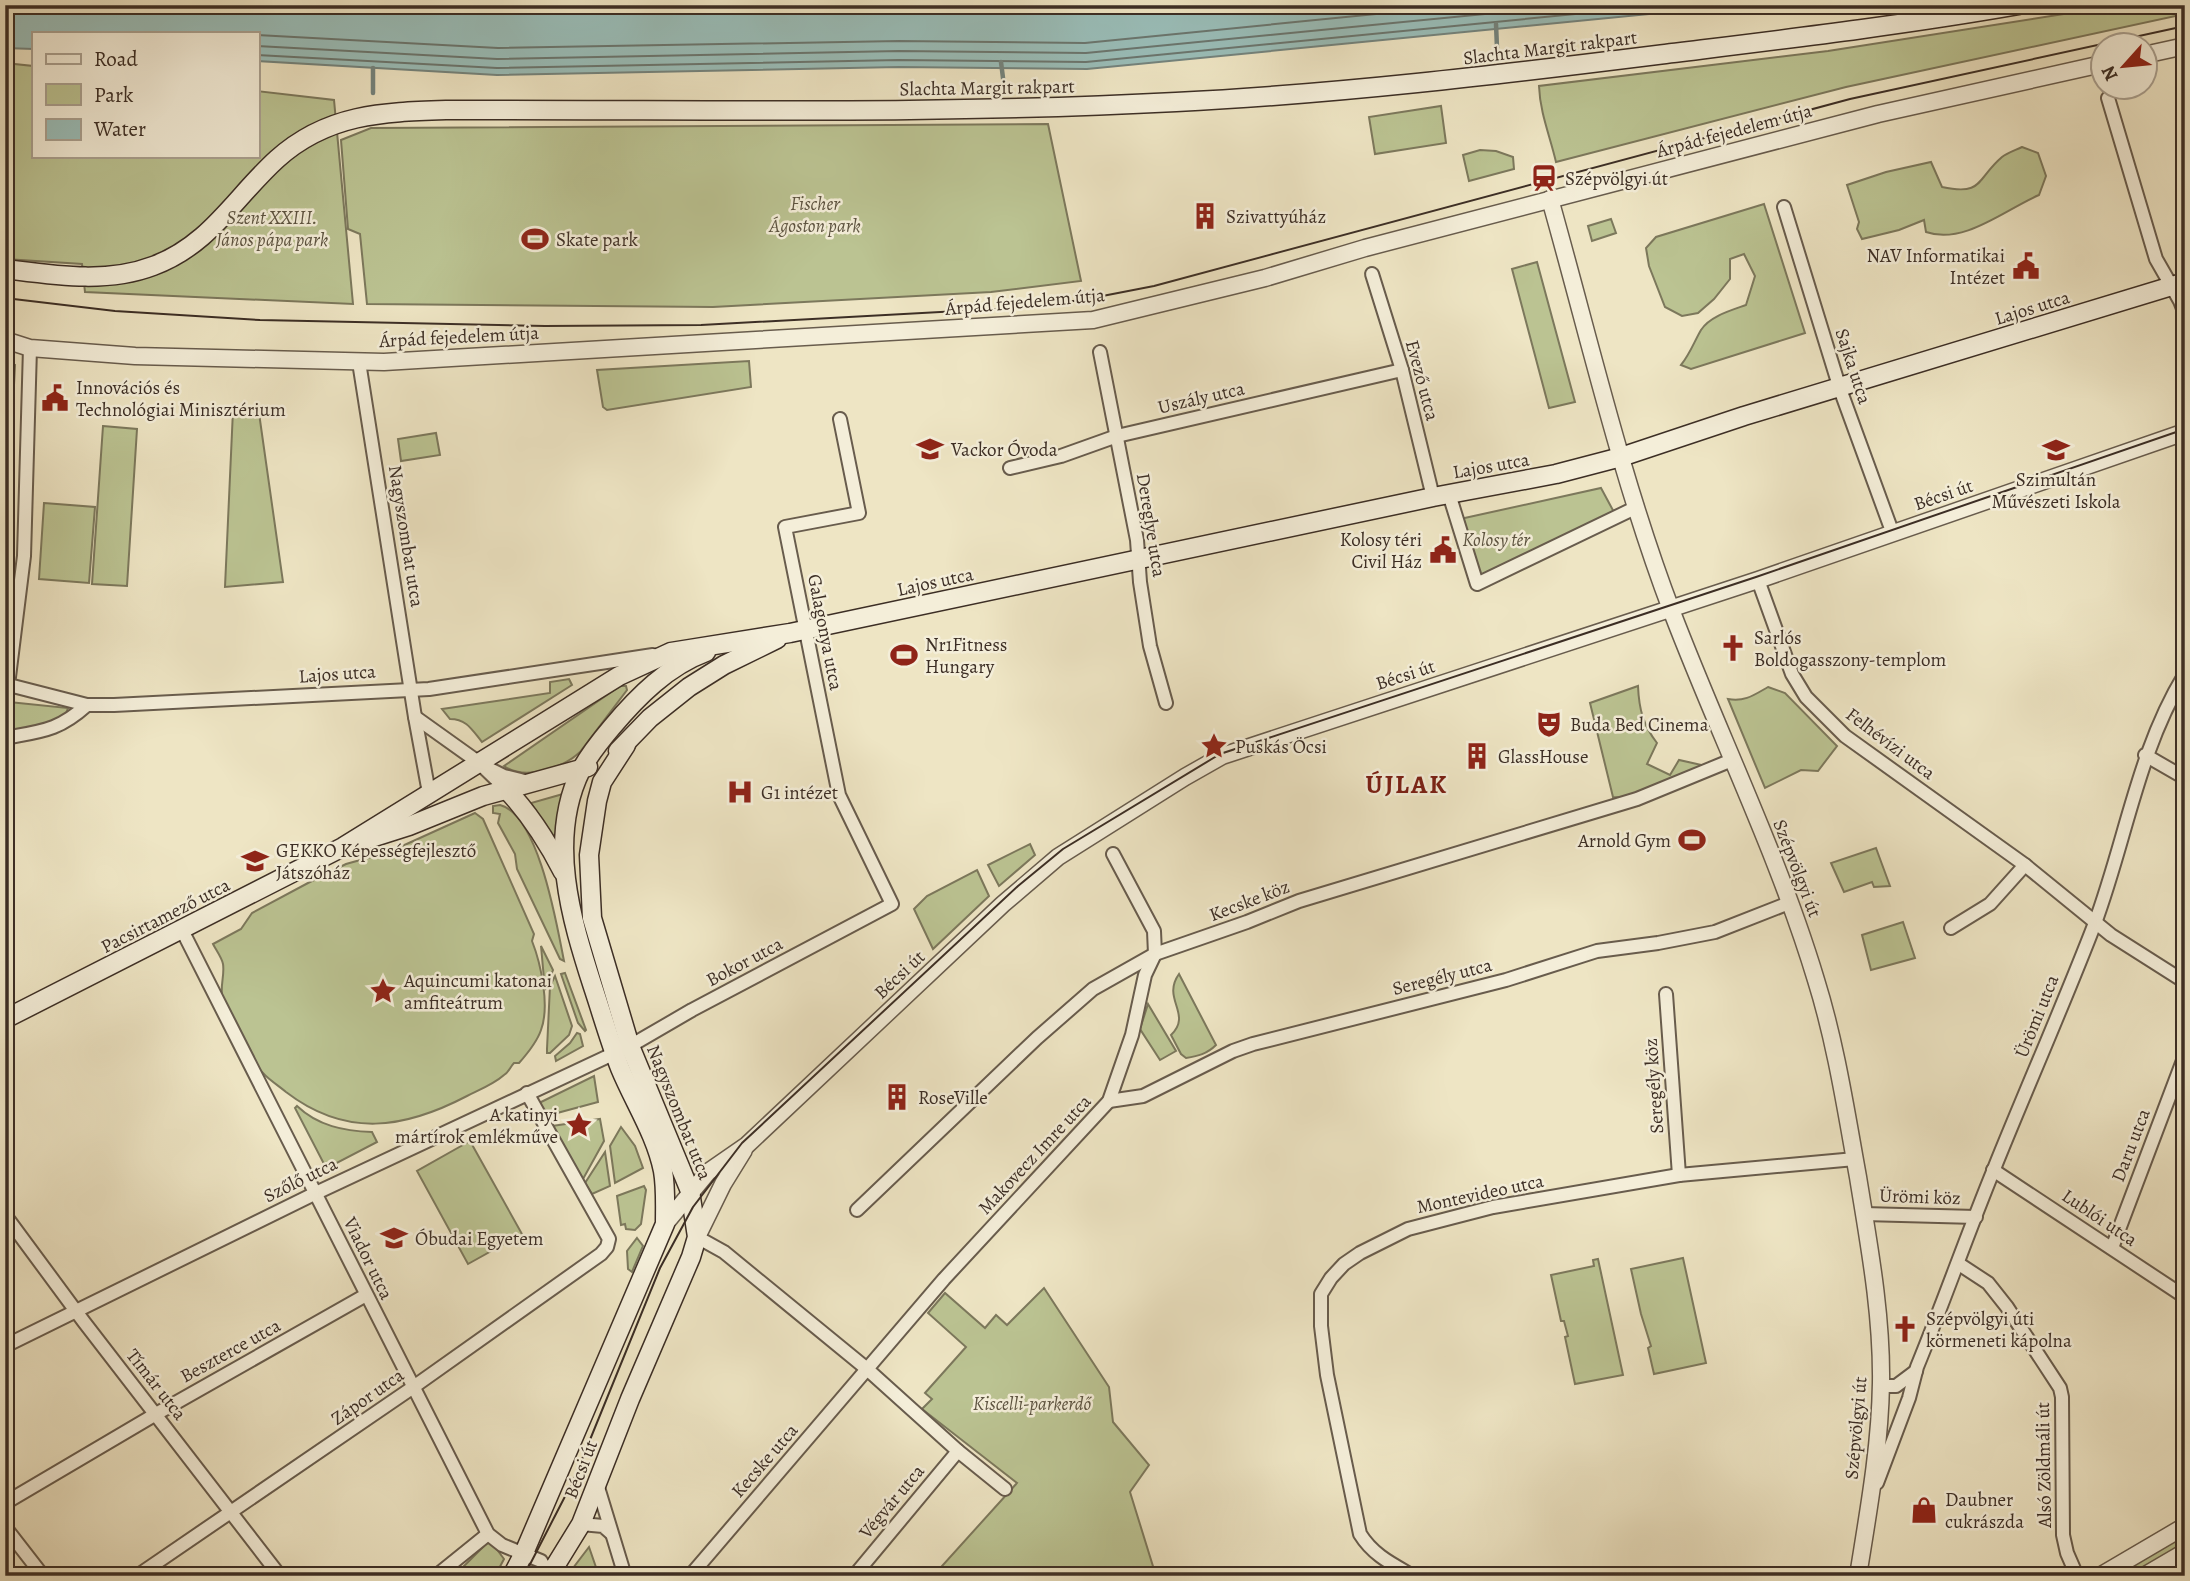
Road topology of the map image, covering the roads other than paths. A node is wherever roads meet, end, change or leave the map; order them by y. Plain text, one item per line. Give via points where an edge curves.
1 (2019, 5) edge
2 (2185, 46) edge
3 (2158, 52) edge
4 (2088, 67) edge
5 (2109, 102) edge
6 (1550, 199) junction
7 (1784, 207) dead end
8 (5, 269) edge
9 (1373, 274) dead end
10 (2178, 284) edge
11 (2185, 314) edge
12 (5, 340) edge
13 (30, 348) junction
14 (1100, 352) dead end
15 (359, 362) junction
16 (1402, 370) junction
17 (1840, 389) junction
18 (840, 419) dead end
19 (2185, 432) edge
20 (1117, 436) junction
21 (1621, 457) junction
22 (1010, 468) dead end
23 (1441, 495) junction
24 (1637, 507) junction
25 (1893, 534) junction
26 (1139, 560) junction
27 (1758, 580) junction
28 (1671, 609) junction
29 (798, 631) junction
30 (736, 641) junction
31 (671, 652) junction
32 (2185, 674) edge
33 (619, 676) joint
34 (7, 685) edge
35 (411, 690) junction
36 (1166, 703) dead end
37 (87, 705) junction
38 (415, 717) junction
39 (5, 738) edge
40 (626, 745) junction
41 (2146, 755) junction
42 (1732, 760) junction
43 (478, 762) junction
44 (582, 769) junction
45 (2185, 778) edge
46 (531, 783) junction
47 (506, 789) junction
48 (429, 793) junction
49 (343, 847) junction
50 (1113, 854) dead end
51 (2025, 865) junction
52 (565, 877) junction
53 (1789, 903) junction
54 (892, 904) joint
55 (2095, 922) junction
56 (1951, 928) dead end
57 (182, 930) junction
58 (1155, 954) junction
59 (2185, 982) edge
60 (1666, 993) dead end
61 (5, 1020) edge
62 (623, 1050) junction
63 (2185, 1055) edge
64 (527, 1093) junction
65 (1109, 1101) junction
66 (747, 1144) junction
67 (1855, 1160) junction
68 (681, 1165) junction
69 (1993, 1170) junction
70 (708, 1172) junction
71 (1679, 1175) junction
72 (690, 1191) junction
73 (316, 1193) junction
74 (857, 1210) dead end
75 (1864, 1214) junction
76 (5, 1215) edge
77 (1976, 1217) junction
78 (665, 1224) junction
79 (697, 1237) junction
80 (2112, 1248) junction
81 (1959, 1264) junction
82 (366, 1295) junction
83 (2185, 1297) edge
84 (75, 1310) junction
85 (5, 1346) edge
86 (867, 1369) junction
87 (1916, 1371) junction
88 (1881, 1386) junction
89 (412, 1388) junction
90 (156, 1414) junction
91 (958, 1451) junction
92 (597, 1484) junction
93 (1004, 1489) dead end
94 (5, 1503) edge
95 (1870, 1503) junction
96 (230, 1513) junction
97 (581, 1524) junction
98 (2185, 1526) edge
99 (5, 1527) edge
100 (611, 1533) junction
101 (488, 1534) junction
102 (2185, 1552) edge
103 (524, 1553) junction
104 (43, 1576) edge
105 (137, 1576) edge
106 (280, 1576) edge
107 (436, 1576) edge
108 (512, 1576) edge
109 (540, 1576) edge
110 (549, 1576) edge
111 (625, 1576) edge
112 (690, 1576) edge
113 (854, 1576) edge
114 (1413, 1576) edge
115 (1858, 1576) edge
116 (2077, 1576) edge
117 (2100, 1576) edge
118 (2144, 1576) edge

1 - 8 main road, Slachta Margit rakpart via 1549,69 1194,101 907,110 383,112 354,118 301,141 276,160 225,218 193,244 151,268 102,276
2 - 3 street
4 - 6 street, Árpád fejedelem útja via 1878,114
5 - 10 street via 2156,259
6 - 15 street, Árpád fejedelem útja via 1093,320
6 - 21 street, Szépvölgyi út
7 - 17 street, Sajka utca
9 - 16 street, Evező utca
10 - 11 street
10 - 17 main road, Lajos utca
12 - 13 street, Árpád fejedelem útja
13 - 15 street, Árpád fejedelem útja
13 - 34 street via 24,556
14 - 20 street, Dereglye utca
15 - 35 street, Nagyszombat utca
16 - 20 street, Uszály utca
16 - 23 street, Evező utca
17 - 21 main road, Lajos utca
17 - 25 street, Sajka utca
18 - 29 street, Galagonya utca via 859,513 785,527
19 - 25 street, Bécsi út
20 - 22 street, Uszály utca
20 - 26 street, Dereglye utca
21 - 23 main road, Lajos utca
21 - 24 street, Szépvölgyi út
23 - 24 street via 1477,584
23 - 26 main road, Lajos utca
24 - 28 street, Szépvölgyi út
25 - 27 street, Bécsi út
26 - 29 main road, Lajos utca
26 - 36 street, Dereglye utca via 1150,646
27 - 28 street, Bécsi út
27 - 51 street, Felhévízi utca via 1792,674 1806,697 1845,736
28 - 42 street, Szépvölgyi út
28 - 66 street, Bécsi út via 1222,756 1185,776 1058,857
29 - 30 main road, Lajos utca
29 - 40 main road, Lajos utca via 724,665 689,687 650,718
29 - 54 street, Galagonya utca via 839,795
30 - 31 main road, Lajos utca
30 - 44 main road, Nagyszombat utca via 696,656 654,683 629,706
31 - 33 main road, Lajos utca
31 - 35 street, Lajos utca
32 - 41 street, Ürömi utca
33 - 43 main road, Pacsirtamező utca
34 - 37 street, Lajos utca
35 - 37 street, Lajos utca
35 - 38 street, Nagyszombat utca
37 - 39 street via 69,721 47,730
38 - 43 street, Nagyszombat utca
38 - 48 street, Nagyszombat utca
40 - 44 main road, Pacsirtamező utca
40 - 62 main road, Nagyszombat utca via 602,782 589,855 592,918
41 - 45 street
41 - 55 street, Ürömi utca
42 - 53 street, Szépvölgyi út
42 - 58 street, Kecske köz via 1637,799 1299,901
43 - 46 street, Nagyszombat utca
43 - 47 street, Nagyszombat utca
43 - 48 main road, Pacsirtamező utca
44 - 46 main road, Pacsirtamező utca
44 - 52 main road, Nagyszombat utca via 564,829
46 - 47 main road, Pacsirtamező utca
47 - 49 main road, Pacsirtamező utca
47 - 52 main road, Nagyszombat utca via 533,819
48 - 49 main road, Pacsirtamező utca
49 - 57 main road, Pacsirtamező utca
50 - 58 street via 1154,931
51 - 55 street, Felhévízi utca
51 - 56 street via 1990,904
52 - 62 main road, Nagyszombat utca via 585,959
53 - 65 street, Seregély utca via 1715,932 1597,951 1253,1044 1143,1096
53 - 67 street, Szépvölgyi út via 1834,1040
54 - 62 street, Bokor utca
55 - 59 street, Felhévízi utca
55 - 69 street, Ürömi utca
57 - 61 main road, Pacsirtamező utca
57 - 73 street, Viador utca
58 - 65 street, Makovecz Imre utca
58 - 74 street, Kecske köz via 1093,989
60 - 71 street, Seregély köz
62 - 64 street, Szőlő utca
62 - 68 main road, Nagyszombat utca
62 - 78 main road, Nagyszombat utca via 660,1159
63 - 80 street, Daru utca
64 - 73 street, Szőlő utca
64 - 89 street, Zápor utca via 609,1239 607,1247
65 - 86 street, Makovecz Imre utca
66 - 70 street, Bécsi út
66 - 79 street, Bécsi út
67 - 71 street, Montevideo utca
67 - 75 street, Szépvölgyi út
68 - 70 street via 695,1175
68 - 72 main road, Nagyszombat utca
69 - 77 street, Ürömi utca
69 - 80 street, Lublói utca
70 - 72 street, Bécsi út
71 - 114 street, Montevideo utca via 1438,1220 1360,1252 1331,1278 1321,1294 1321,1326 1360,1534 1383,1559
72 - 78 street, Bécsi út
72 - 79 main road, Nagyszombat utca
73 - 82 street, Viador utca
73 - 84 street, Szőlő utca
75 - 77 street, Ürömi köz
75 - 88 street, Szépvölgyi út via 1878,1310
76 - 84 street, Tímár utca
77 - 81 street, Ürömi utca
78 - 103 main road, Bécsi út
79 - 86 street via 724,1252
79 - 92 main road, Bécsi út
80 - 83 street, Lublói utca
81 - 87 street, Ürömi utca
81 - 116 street, Alsó Zöldmáli út via 1988,1283 2060,1388 2063,1535
82 - 89 street, Viador utca
82 - 90 street, Beszterce utca
84 - 85 street, Szőlő utca
84 - 90 street, Tímár utca
86 - 91 street
86 - 112 street, Kecske utca
87 - 88 street via 1896,1387
87 - 95 street, Ürömi utca
88 - 95 street, Szépvölgyi út
89 - 96 street, Zápor utca
89 - 101 street, Viador utca
90 - 94 street, Beszterce utca
90 - 96 street, Tímár utca
91 - 93 street
91 - 113 street, Végvár utca
92 - 97 main road, Bécsi út
92 - 100 street
95 - 115 street, Szépvölgyi út
96 - 105 street, Zápor utca
96 - 106 street, Tímár utca
97 - 100 street via 603,1526
97 - 110 main road, Bécsi út
98 - 117 street
99 - 104 street
100 - 111 street
101 - 103 street
101 - 107 street
102 - 118 street
103 - 108 main road, Bécsi út
103 - 109 street via 544,1564

